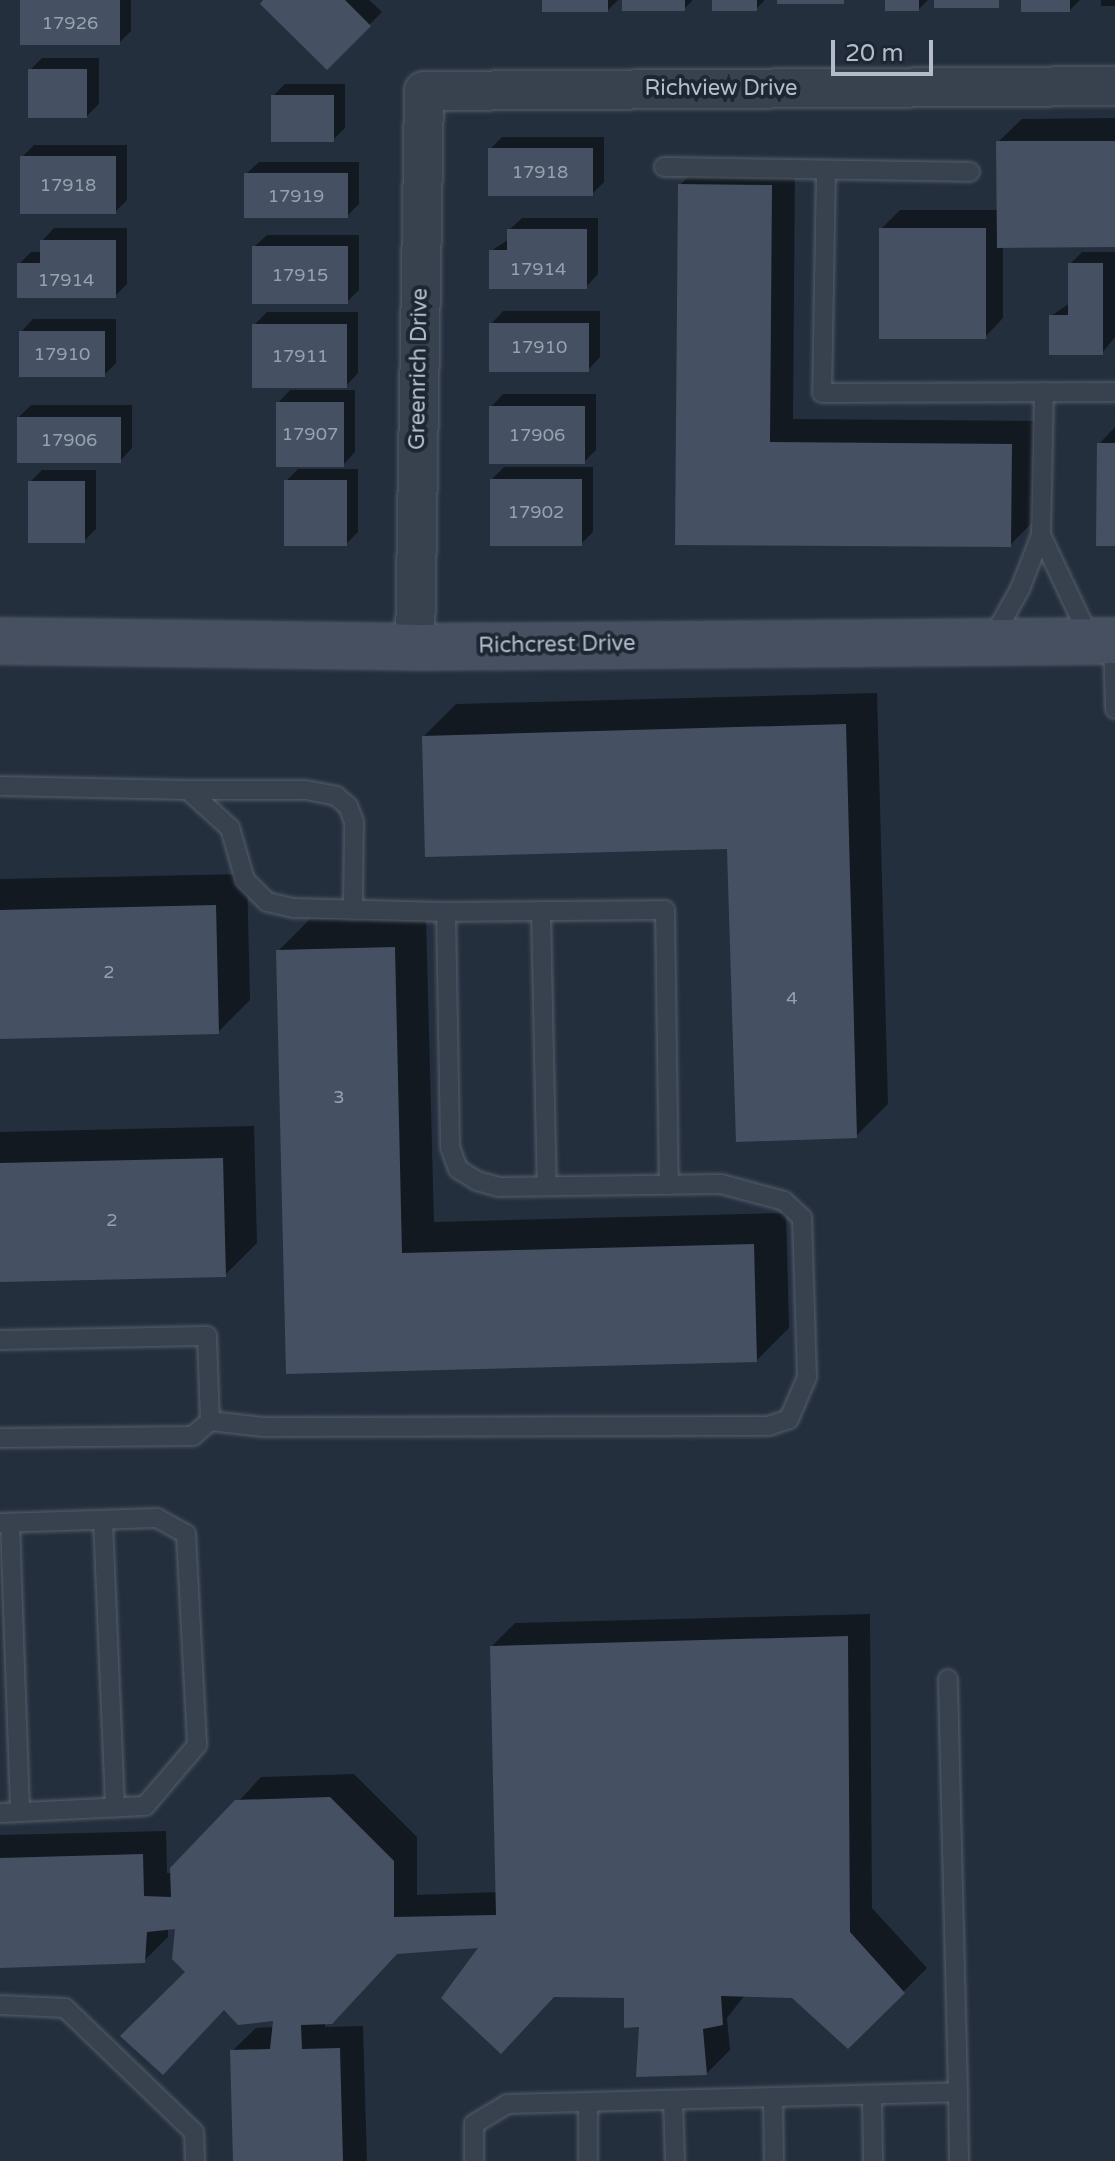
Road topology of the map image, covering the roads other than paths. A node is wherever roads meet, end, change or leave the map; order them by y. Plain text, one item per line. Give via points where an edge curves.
1 (1115, 86) edge
2 (424, 91) joint
3 (664, 167) dead end
4 (826, 170) junction
5 (970, 172) dead end
6 (1044, 392) junction
7 (1115, 392) edge
8 (1041, 535) junction
9 (0, 641) edge
10 (1106, 641) edge
11 (991, 642) junction
12 (415, 647) junction
13 (1115, 709) edge
14 (0, 786) edge
15 (188, 790) junction
16 (353, 910) junction
17 (541, 911) junction
18 (446, 912) junction
19 (669, 1185) junction
20 (547, 1186) junction
21 (0, 1340) edge
22 (210, 1421) junction
23 (0, 1438) edge
24 (103, 1520) junction
25 (5, 1523) edge
26 (948, 1679) dead end
27 (115, 1808) junction
28 (20, 1812) junction
29 (0, 1813) edge
30 (0, 2005) edge
31 (958, 2092) junction
32 (872, 2095) junction
33 (773, 2098) junction
34 (673, 2100) junction
35 (588, 2102) junction
36 (195, 2161) edge
37 (474, 2161) edge
38 (588, 2161) edge
39 (675, 2161) edge
40 (774, 2161) edge
41 (873, 2161) edge
42 (959, 2161) edge

1 - 2 street, Richview Drive
2 - 12 street, Greenrich Drive
3 - 4 lane
4 - 5 lane
4 - 6 lane via 822,393
6 - 7 lane
6 - 8 lane
8 - 10 lane
8 - 11 lane
9 - 12 street, Richcrest Drive
10 - 11 street, Richcrest Drive
10 - 13 lane
11 - 12 street, Richcrest Drive
14 - 15 lane
15 - 16 lane via 230,828 252,892 294,908
15 - 16 lane via 306,790 336,796 348,806 354,822
16 - 18 lane
17 - 18 lane
17 - 19 lane via 665,910
17 - 20 lane
18 - 20 lane via 450,1147 458,1169 499,1187
19 - 20 lane
19 - 22 lane via 721,1184 759,1191 784,1201 802,1218 807,1377 789,1419 769,1426 263,1427
21 - 22 lane via 207,1336
22 - 23 lane via 193,1436
24 - 25 lane
24 - 27 lane
24 - 27 lane via 157,1518 186,1534 197,1745 145,1806
25 - 28 lane
26 - 31 lane
27 - 28 lane
28 - 29 lane
30 - 36 lane via 65,2008 194,2132
31 - 32 lane
31 - 42 lane
32 - 33 lane
32 - 41 lane
33 - 34 lane
33 - 40 lane
34 - 35 lane
34 - 39 lane
35 - 37 lane via 507,2104 474,2124
35 - 38 lane

